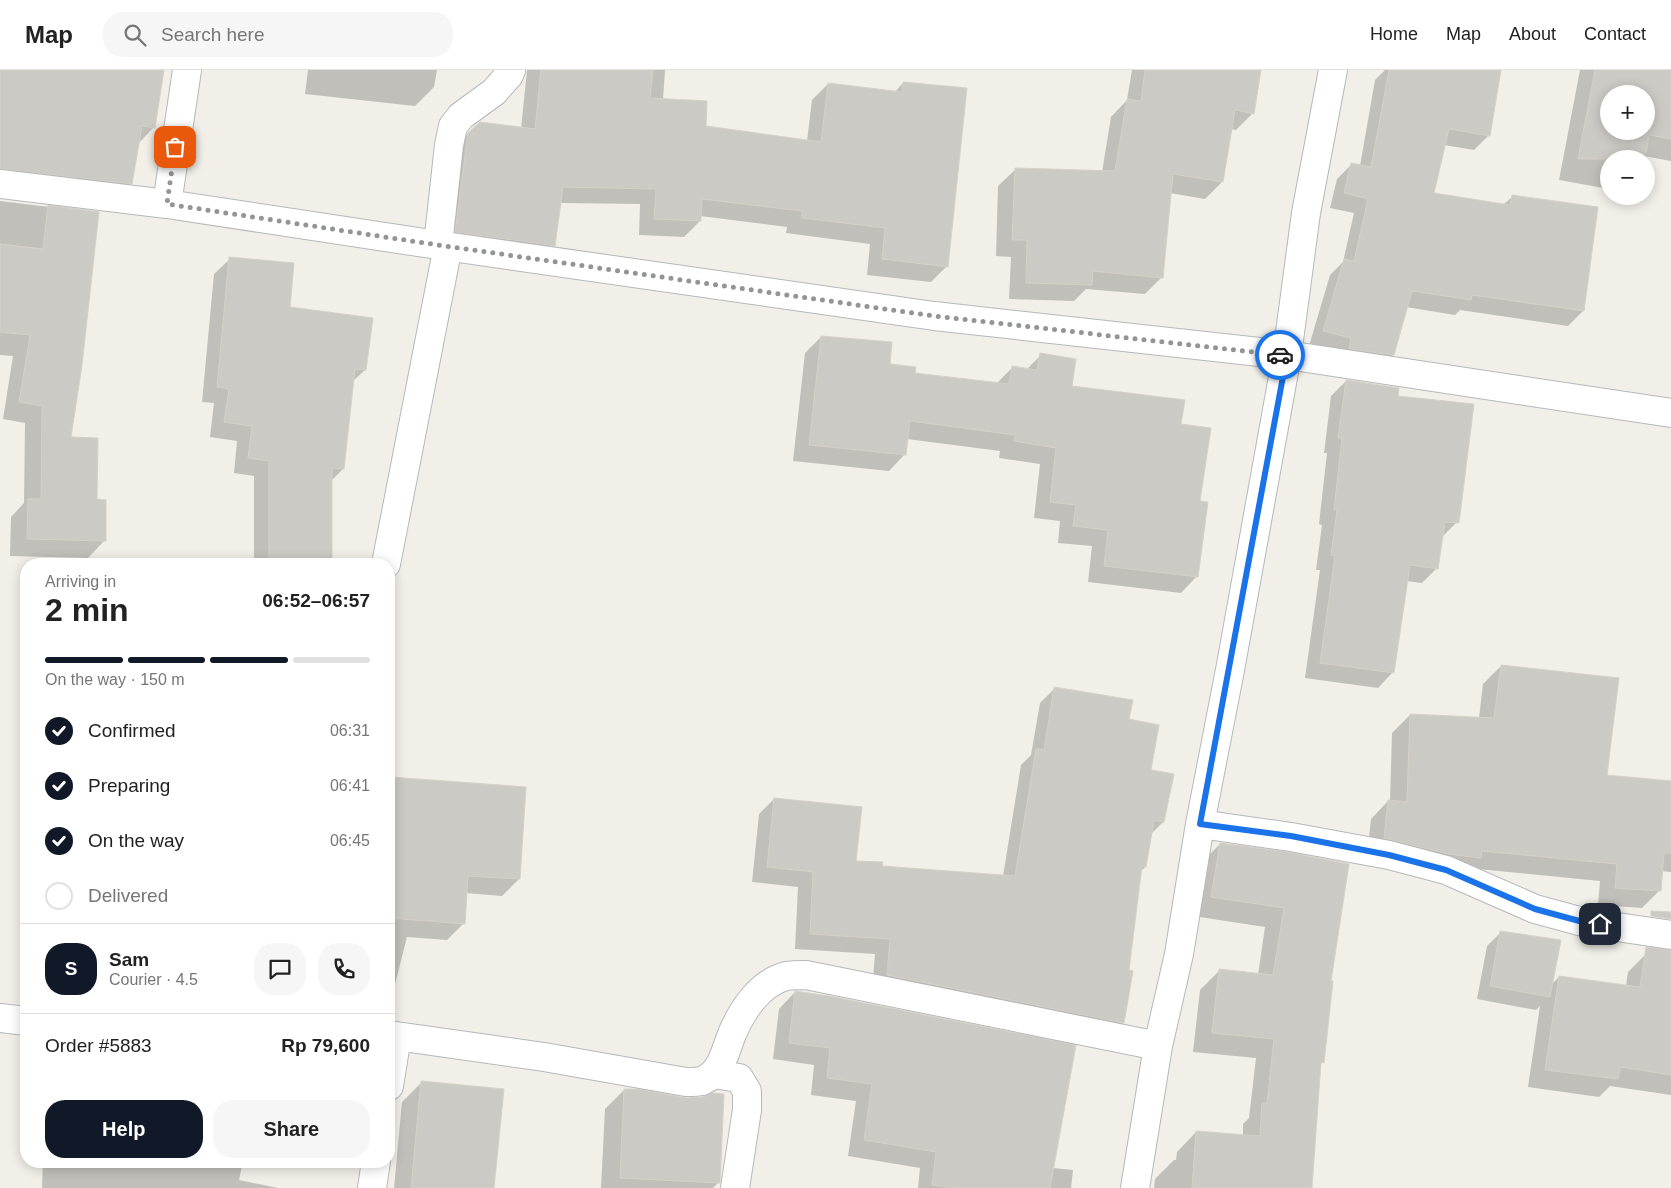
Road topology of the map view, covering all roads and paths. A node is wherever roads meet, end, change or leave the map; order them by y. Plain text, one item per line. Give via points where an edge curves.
1 (187, 70) edge
2 (511, 70) edge
3 (1333, 70) edge
4 (0, 184) edge
5 (167, 204) junction
6 (443, 246) junction
7 (1287, 355) junction
8 (1671, 413) edge
9 (387, 558) edge
10 (1200, 824) junction
11 (1671, 934) edge
12 (0, 1018) edge
13 (20, 1020) edge
14 (395, 1035) edge
15 (1158, 1046) junction
16 (714, 1074) junction
17 (375, 1168) edge
18 (372, 1188) edge
19 (735, 1188) edge
20 (1135, 1188) edge

1 - 5 street
2 - 6 street via 494,92 453,126
3 - 7 street via 1306,213
4 - 5 street
5 - 6 street
6 - 7 street via 934,316
6 - 9 street
7 - 8 street
7 - 10 street
10 - 11 street via 1291,836 1389,855 1446,870 1535,909 1583,922
10 - 15 street via 1179,954
12 - 13 street
14 - 16 street via 686,1082 701,1081
15 - 16 street via 806,975 787,976 757,994 744,1010
15 - 20 street
16 - 19 street via 739,1078 747,1091
17 - 18 street

